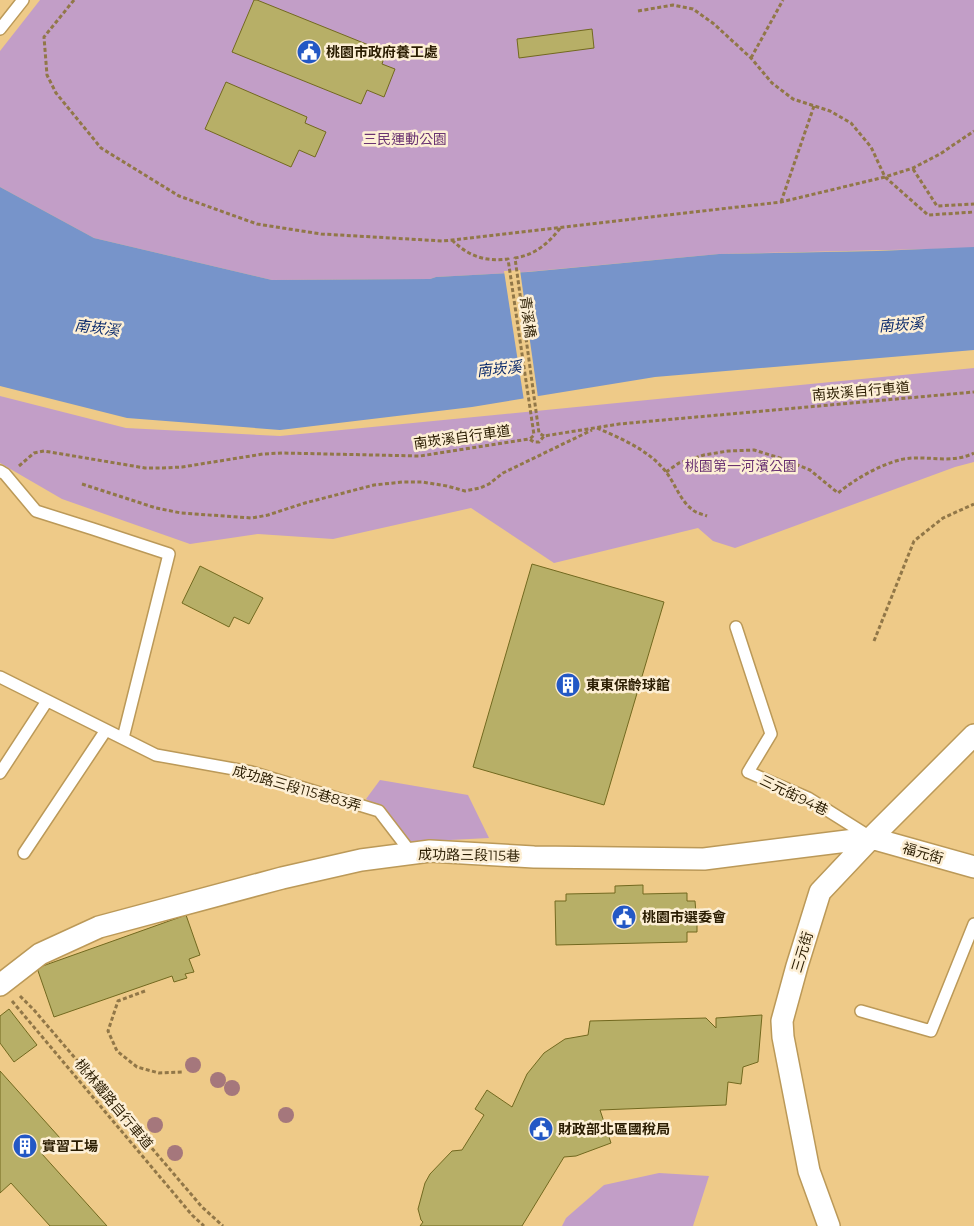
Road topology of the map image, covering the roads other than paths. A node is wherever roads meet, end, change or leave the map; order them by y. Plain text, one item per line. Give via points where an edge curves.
1 (23, 0) edge
2 (0, 29) edge
3 (0, 471) edge
4 (736, 627) dead end
5 (1, 679) edge
6 (48, 701) junction
7 (106, 730) junction
8 (974, 735) edge
9 (123, 738) junction
10 (0, 774) edge
11 (872, 838) junction
12 (24, 853) dead end
13 (412, 854) junction
14 (974, 867) edge
15 (974, 924) edge
16 (7, 990) edge
17 (861, 1011) dead end
18 (829, 1226) edge

1 - 2 lane
3 - 9 lane via 36,511 169,554
4 - 11 lane, 三元街94巷 via 771,734 748,772 808,798
5 - 6 lane, 成功路三段115巷83弄
6 - 7 lane, 成功路三段115巷83弄
6 - 10 lane
7 - 9 lane, 成功路三段115巷83弄
7 - 12 lane
8 - 11 street, 三元街
9 - 13 lane, 成功路三段115巷83弄 via 156,755 251,772 379,811
11 - 13 street, 成功路三段115巷 via 704,859 534,857 430,851
11 - 14 street, 福元街
11 - 18 street, 三元街 via 820,892 782,1020 809,1171
13 - 16 street, 成功路三段115巷 via 361,860 282,878 99,927 40,954
15 - 17 lane via 931,1031

